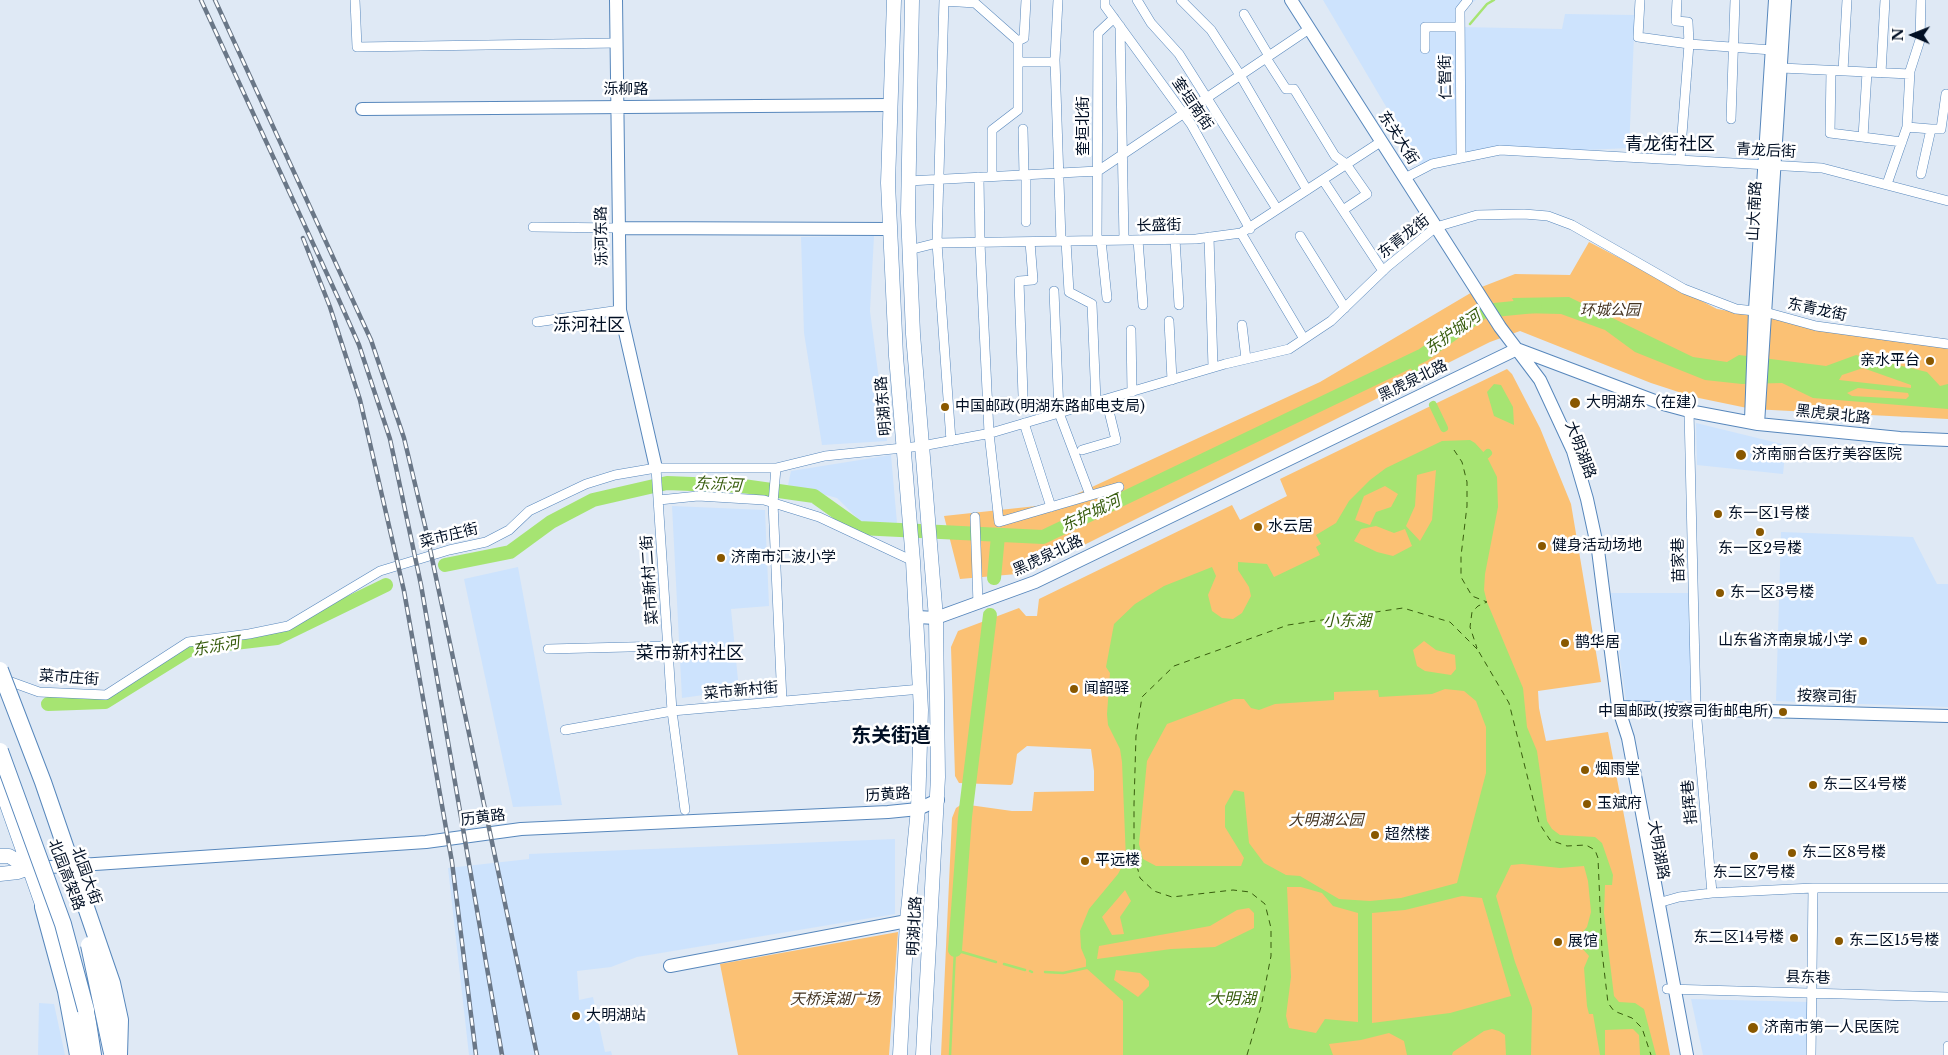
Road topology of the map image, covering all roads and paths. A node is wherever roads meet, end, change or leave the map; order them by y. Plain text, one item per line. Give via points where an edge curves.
1 (355, 0) edge
2 (616, 0) edge
3 (894, 0) edge
4 (912, 0) edge
5 (944, 0) edge
6 (1026, 0) edge
7 (1058, 0) edge
8 (1105, 0) edge
9 (1137, 0) edge
10 (1181, 0) edge
11 (1291, 0) edge
12 (1468, 0) edge
13 (1640, 0) edge
14 (1677, 0) edge
15 (1736, 0) edge
16 (1775, 0) edge
17 (1785, 0) edge
18 (1847, 0) edge
19 (1885, 0) edge
20 (1921, 0) edge
21 (977, 1) edge
22 (1460, 5) edge
23 (1244, 14) dead end
24 (1114, 18) junction
25 (1120, 26) junction
26 (1459, 27) junction
27 (1309, 29) junction
28 (1018, 41) junction
29 (617, 43) junction
30 (1690, 44) junction
31 (1733, 48) junction
32 (1425, 49) dead end
33 (1772, 50) junction
34 (1268, 57) junction
35 (1018, 62) junction
36 (1055, 62) junction
37 (1781, 68) junction
38 (1831, 71) junction
39 (1843, 71) junction
40 (1867, 72) junction
41 (1881, 73) junction
42 (1910, 74) junction
43 (1240, 75) junction
44 (1946, 94) dead end
45 (1207, 98) junction
46 (890, 105) junction
47 (618, 106) junction
48 (362, 109) dead end
49 (1183, 113) junction
50 (1731, 119) dead end
51 (1907, 127) junction
52 (1023, 129) dead end
53 (1931, 129) junction
54 (1863, 137) junction
55 (1382, 141) junction
56 (1902, 142) junction
57 (1122, 154) junction
58 (1461, 156) junction
59 (1680, 160) junction
60 (1346, 164) junction
61 (1769, 165) junction
62 (1098, 171) junction
63 (1058, 173) junction
64 (1921, 174) dead end
65 (1025, 175) junction
66 (992, 176) junction
67 (979, 177) junction
68 (1405, 178) junction
69 (939, 179) junction
70 (1322, 180) junction
71 (908, 181) junction
72 (1887, 184) junction
73 (1307, 190) junction
74 (1948, 201) edge
75 (1278, 210) junction
76 (1342, 210) junction
77 (1026, 222) dead end
78 (533, 227) dead end
79 (1436, 227) junction
80 (618, 228) junction
81 (890, 228) junction
82 (1250, 228) junction
83 (1241, 233) junction
84 (1300, 236) dead end
85 (1209, 237) junction
86 (1175, 239) junction
87 (1099, 240) junction
88 (1124, 240) junction
89 (1138, 240) junction
90 (1064, 241) junction
91 (1030, 242) junction
92 (937, 243) junction
93 (980, 243) junction
94 (909, 250) junction
95 (1383, 271) junction
96 (1054, 291) dead end
97 (1108, 298) dead end
98 (1143, 305) dead end
99 (1179, 305) dead end
100 (1345, 308) junction
101 (620, 310) junction
102 (1760, 313) junction
103 (1169, 321) dead end
104 (536, 322) dead end
105 (1242, 325) dead end
106 (1131, 330) dead end
107 (1304, 339) junction
108 (1948, 344) edge
109 (1517, 349) junction
110 (1246, 359) junction
111 (1213, 367) junction
112 (1172, 380) junction
113 (1132, 392) junction
114 (1023, 396) dead end
115 (1106, 399) junction
116 (1096, 402) junction
117 (1689, 410) junction
118 (1059, 413) junction
119 (1024, 423) junction
120 (1754, 423) junction
121 (989, 433) junction
122 (1948, 440) edge
123 (951, 441) junction
124 (922, 446) junction
125 (904, 448) junction
126 (1082, 450) dead end
127 (656, 468) junction
128 (775, 472) junction
129 (1119, 487) dead end
130 (1090, 495) junction
131 (658, 496) junction
132 (773, 501) junction
133 (1051, 507) junction
134 (975, 517) dead end
135 (913, 560) junction
136 (978, 604) junction
137 (917, 618) junction
138 (936, 618) junction
139 (668, 646) junction
140 (548, 649) dead end
141 (0, 670) edge
142 (0, 678) edge
143 (0, 686) edge
144 (921, 689) junction
145 (0, 701) edge
146 (782, 701) junction
147 (1617, 708) junction
148 (1696, 709) junction
149 (672, 711) junction
150 (1948, 716) edge
151 (565, 730) dead end
152 (0, 751) edge
153 (0, 784) edge
154 (938, 800) junction
155 (918, 809) junction
156 (685, 810) dead end
157 (0, 856) edge
158 (29, 868) junction
159 (64, 868) junction
160 (0, 874) edge
161 (1813, 888) junction
162 (1948, 888) edge
163 (1712, 893) junction
164 (1658, 903) junction
165 (44, 907) junction
166 (907, 921) junction
167 (84, 925) junction
168 (670, 966) dead end
169 (112, 983) junction
170 (1671, 989) junction
171 (1812, 992) junction
172 (1948, 997) edge
173 (120, 1020) junction
174 (1948, 1046) edge
175 (78, 1055) edge
176 (86, 1055) edge
177 (93, 1055) edge
178 (115, 1055) edge
179 (126, 1055) edge
180 (900, 1055) edge
181 (923, 1055) edge
182 (1680, 1055) edge
183 (1687, 1055) edge
184 (1812, 1055) edge
185 (1948, 1055) edge

1 - 29 street via 357,47
2 - 29 main road, 泺河东路
3 - 46 main road, 明湖东路
4 - 71 main road
5 - 21 street
5 - 69 street
6 - 28 street via 1024,38
7 - 36 street
8 - 24 street, 奎垣南街
9 - 45 street via 1151,23 1179,54
10 - 43 street via 1211,30
11 - 27 main road, 东关大街
12 - 22 street, 仁智街
13 - 30 street via 1638,37
14 - 30 street via 1676,22 1688,22
15 - 31 street
16 - 33 main road, 山大南路
17 - 37 main road, 山大南路
18 - 39 street
19 - 41 street
20 - 42 street via 1920,40
21 - 28 street
22 - 26 street, 仁智街
23 - 34 street
24 - 25 street, 奎垣南街
24 - 62 street, 奎垣北街 via 1098,33
25 - 49 street, 奎垣南街
25 - 57 street
26 - 32 street via 1425,27
26 - 58 street, 仁智街
27 - 34 street
27 - 55 main road, 东关大街
28 - 35 street
29 - 47 main road, 泺河东路
30 - 31 street
30 - 59 street
31 - 33 street
31 - 50 street
33 - 61 main road, 山大南路
34 - 43 street
34 - 60 street via 1286,89 1294,89 1335,156
35 - 36 street
35 - 66 street via 1018,110 992,130
36 - 63 street
37 - 38 street
37 - 61 main road, 山大南路
38 - 39 street
38 - 54 street via 1830,133
39 - 40 street
40 - 41 street
40 - 54 street
41 - 42 street
42 - 51 street
43 - 45 street
43 - 73 street
44 - 53 street via 1941,130
45 - 49 street
45 - 75 street
46 - 47 main road, 泺柳路
46 - 81 main road, 明湖东路
47 - 48 main road, 泺柳路
47 - 80 main road, 泺河东路
49 - 57 street
49 - 82 street, 奎垣南街
51 - 53 street
51 - 56 street
52 - 65 street
53 - 64 street
54 - 56 street
55 - 60 street, 长盛街
55 - 68 main road, 东关大街
56 - 72 street
57 - 62 street
57 - 88 street
58 - 59 street, 青龙后街 via 1500,150
58 - 68 street, 青龙后街 via 1432,164
59 - 61 street, 青龙后街
60 - 70 street, 长盛街
60 - 76 street via 1367,194
61 - 72 street, 青龙后街 via 1822,168
61 - 102 main road, 山大南路
62 - 63 street
62 - 87 street, 奎垣北街
63 - 65 street
63 - 90 street
65 - 66 street
65 - 77 street
66 - 67 street
67 - 69 street
67 - 93 street
68 - 79 main road, 东关大街
69 - 71 street
69 - 92 street
70 - 73 street, 长盛街
70 - 76 street
71 - 94 main road
72 - 74 street, 青龙后街
73 - 75 street, 长盛街
75 - 82 street, 长盛街
76 - 95 street
78 - 80 street
79 - 95 street, 东青龙街
79 - 102 street, 东青龙街 via 1477,215 1548,216 1572,225 1684,290 1719,304
79 - 109 main road, 东关大街
80 - 81 main road
80 - 101 main road, 泺河东路
81 - 125 main road, 明湖东路
82 - 83 street, 长盛街
83 - 85 street, 长盛街
83 - 107 street
84 - 100 street
85 - 86 street, 长盛街
85 - 111 street
86 - 89 street, 长盛街
86 - 99 street
87 - 88 street, 长盛街
87 - 90 street, 长盛街
87 - 97 street, 奎垣北街
88 - 89 street, 长盛街
89 - 98 street
90 - 91 street, 长盛街
90 - 116 street via 1069,292 1092,304
91 - 93 street, 长盛街
91 - 114 street via 1033,280 1019,282
92 - 93 street, 长盛街
92 - 94 street, 长盛街
92 - 123 street
93 - 121 street
94 - 124 main road
95 - 100 street, 东青龙街
96 - 118 street
100 - 107 street, 东青龙街
101 - 104 street
101 - 127 main road, 泺河东路
102 - 108 street, 东青龙街 via 1816,326
102 - 120 main road, 山大南路
103 - 112 street
105 - 110 street
106 - 113 street
107 - 110 street, 东青龙街 via 1289,349
109 - 117 main road, 黑虎泉北路 via 1663,404
109 - 136 main road, 黑虎泉北路 via 1035,582
109 - 147 main road, 大明湖路 via 1566,454 1580,497
110 - 111 street, 东青龙街
111 - 112 street, 东青龙街
112 - 113 street, 东青龙街
113 - 115 street, 东青龙街
115 - 116 street, 东青龙街
115 - 126 street via 1116,440
116 - 118 street, 东青龙街
117 - 120 main road, 黑虎泉北路
117 - 148 street, 苗家巷
118 - 119 street, 东青龙街
118 - 130 street
119 - 121 street, 东青龙街
119 - 133 street
120 - 122 main road, 黑虎泉北路
121 - 123 street, 东青龙街
121 - 133 street via 999,522
123 - 124 street, 东青龙街
124 - 125 street, 菜市庄街
124 - 138 main road
125 - 128 street, 菜市庄街 via 825,456
125 - 135 main road, 明湖东路
127 - 128 street, 菜市庄街
127 - 131 street, 菜市新村二街
127 - 142 street, 菜市庄街 via 586,484 529,511 508,530 486,542 380,571 288,626 188,642 106,694 39,692
128 - 132 street
129 - 130 street
130 - 133 street
131 - 132 street
131 - 139 street, 菜市新村二街
132 - 135 street via 820,517
132 - 146 street
134 - 136 street
135 - 137 main road, 明湖东路
136 - 138 main road, 黑虎泉北路
137 - 138 main road, 黑虎泉北路
137 - 144 main road, 明湖东路
138 - 154 main road
139 - 140 street
139 - 149 street, 菜市新村二街
141 - 169 highway, bridge
143 - 159 main road, 北园大街 via 49,816
144 - 146 street, 菜市新村街
144 - 155 main road, 明湖东路
145 - 167 highway, 北园高架路
146 - 149 street, 菜市新村街
147 - 148 main road, 按察司街
147 - 164 main road, 大明湖路 via 1628,738
147 - 170 main road, 大明湖路
148 - 150 main road, 按察司街
148 - 163 street, 指挥巷
149 - 151 street, 菜市新村街
149 - 156 street, 菜市新村二街
152 - 177 highway, 北园高架路, bridge via 63,924 78,974
153 - 158 main road
154 - 155 main road, 历黄路
154 - 181 main road, 明湖北路
155 - 159 main road, 历黄路 via 521,829 426,842
155 - 166 main road, 明湖北路
157 - 158 main road, 历黄路 via 9,856
158 - 159 main road, 历黄路
158 - 160 main road, 历黄路
158 - 165 main road
159 - 178 main road, 北园大街 via 84,916 110,1013
161 - 162 street
161 - 163 street
161 - 171 street
163 - 164 street
164 - 170 main road, 大明湖路
165 - 175 highway via 66,991
165 - 176 main road via 51,919 72,985
166 - 168 main road
166 - 180 main road, 明湖北路
167 - 169 highway, bridge
167 - 178 highway, 北园高架路, bridge
169 - 173 highway, bridge
170 - 171 street, 县东巷
170 - 182 main road, 大明湖路
170 - 183 main road, 大明湖路
171 - 172 street, 县东巷
171 - 184 street
173 - 178 highway, bridge
173 - 179 highway, bridge
174 - 185 street

